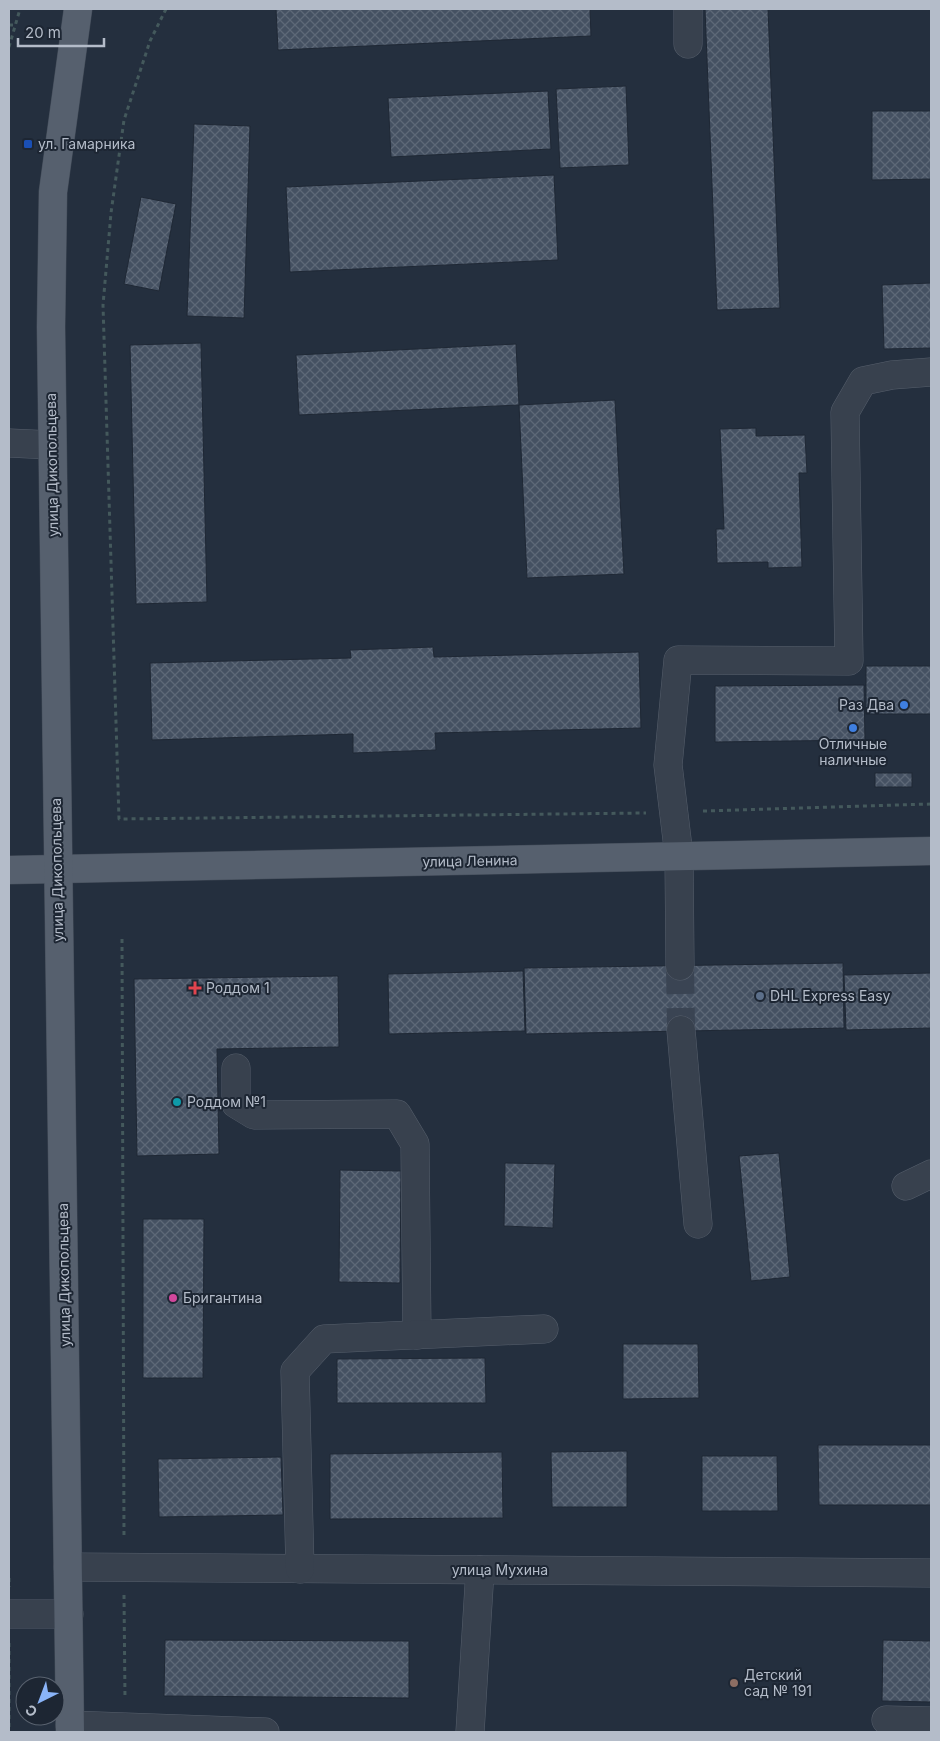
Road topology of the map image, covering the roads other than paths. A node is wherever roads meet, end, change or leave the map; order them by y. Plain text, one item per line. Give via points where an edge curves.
1 (78, 9) edge
2 (688, 9) edge
3 (688, 44) dead end
4 (931, 372) edge
5 (9, 443) edge
6 (52, 445) junction
7 (931, 851) edge
8 (679, 856) junction
9 (57, 869) junction
10 (9, 870) edge
11 (680, 966) tunnel mouth
12 (681, 1030) tunnel mouth
13 (236, 1068) dead end
14 (931, 1174) edge
15 (906, 1186) dead end
16 (698, 1224) dead end
17 (544, 1329) dead end
18 (417, 1335) junction
19 (68, 1567) junction
20 (300, 1568) junction
21 (480, 1570) junction
22 (931, 1573) edge
23 (9, 1614) edge
24 (69, 1614) junction
25 (886, 1720) dead end
26 (931, 1721) edge
27 (70, 1728) edge
28 (265, 1732) edge
29 (470, 1732) edge

1 - 6 main road, улица Дикопольцева via 53,192
2 - 3 street
4 - 8 street via 863,381 845,412 849,661 678,660 668,766
5 - 6 street
6 - 9 main road, улица Дикопольцева
7 - 8 main road, улица Ленина
8 - 9 main road, улица Ленина
8 - 11 street
9 - 10 main road, улица Ленина
9 - 19 main road, улица Дикопольцева
12 - 16 street
13 - 18 street via 236,1104 254,1115 397,1114 416,1144
14 - 15 street
17 - 18 street
18 - 20 street via 324,1339 295,1371
19 - 20 street, улица Мухина
19 - 24 main road, улица Дикопольцева
20 - 21 street, улица Мухина
21 - 22 street, улица Мухина
21 - 29 street
23 - 24 street
24 - 27 main road, улица Дикопольцева
25 - 26 street
27 - 28 street

